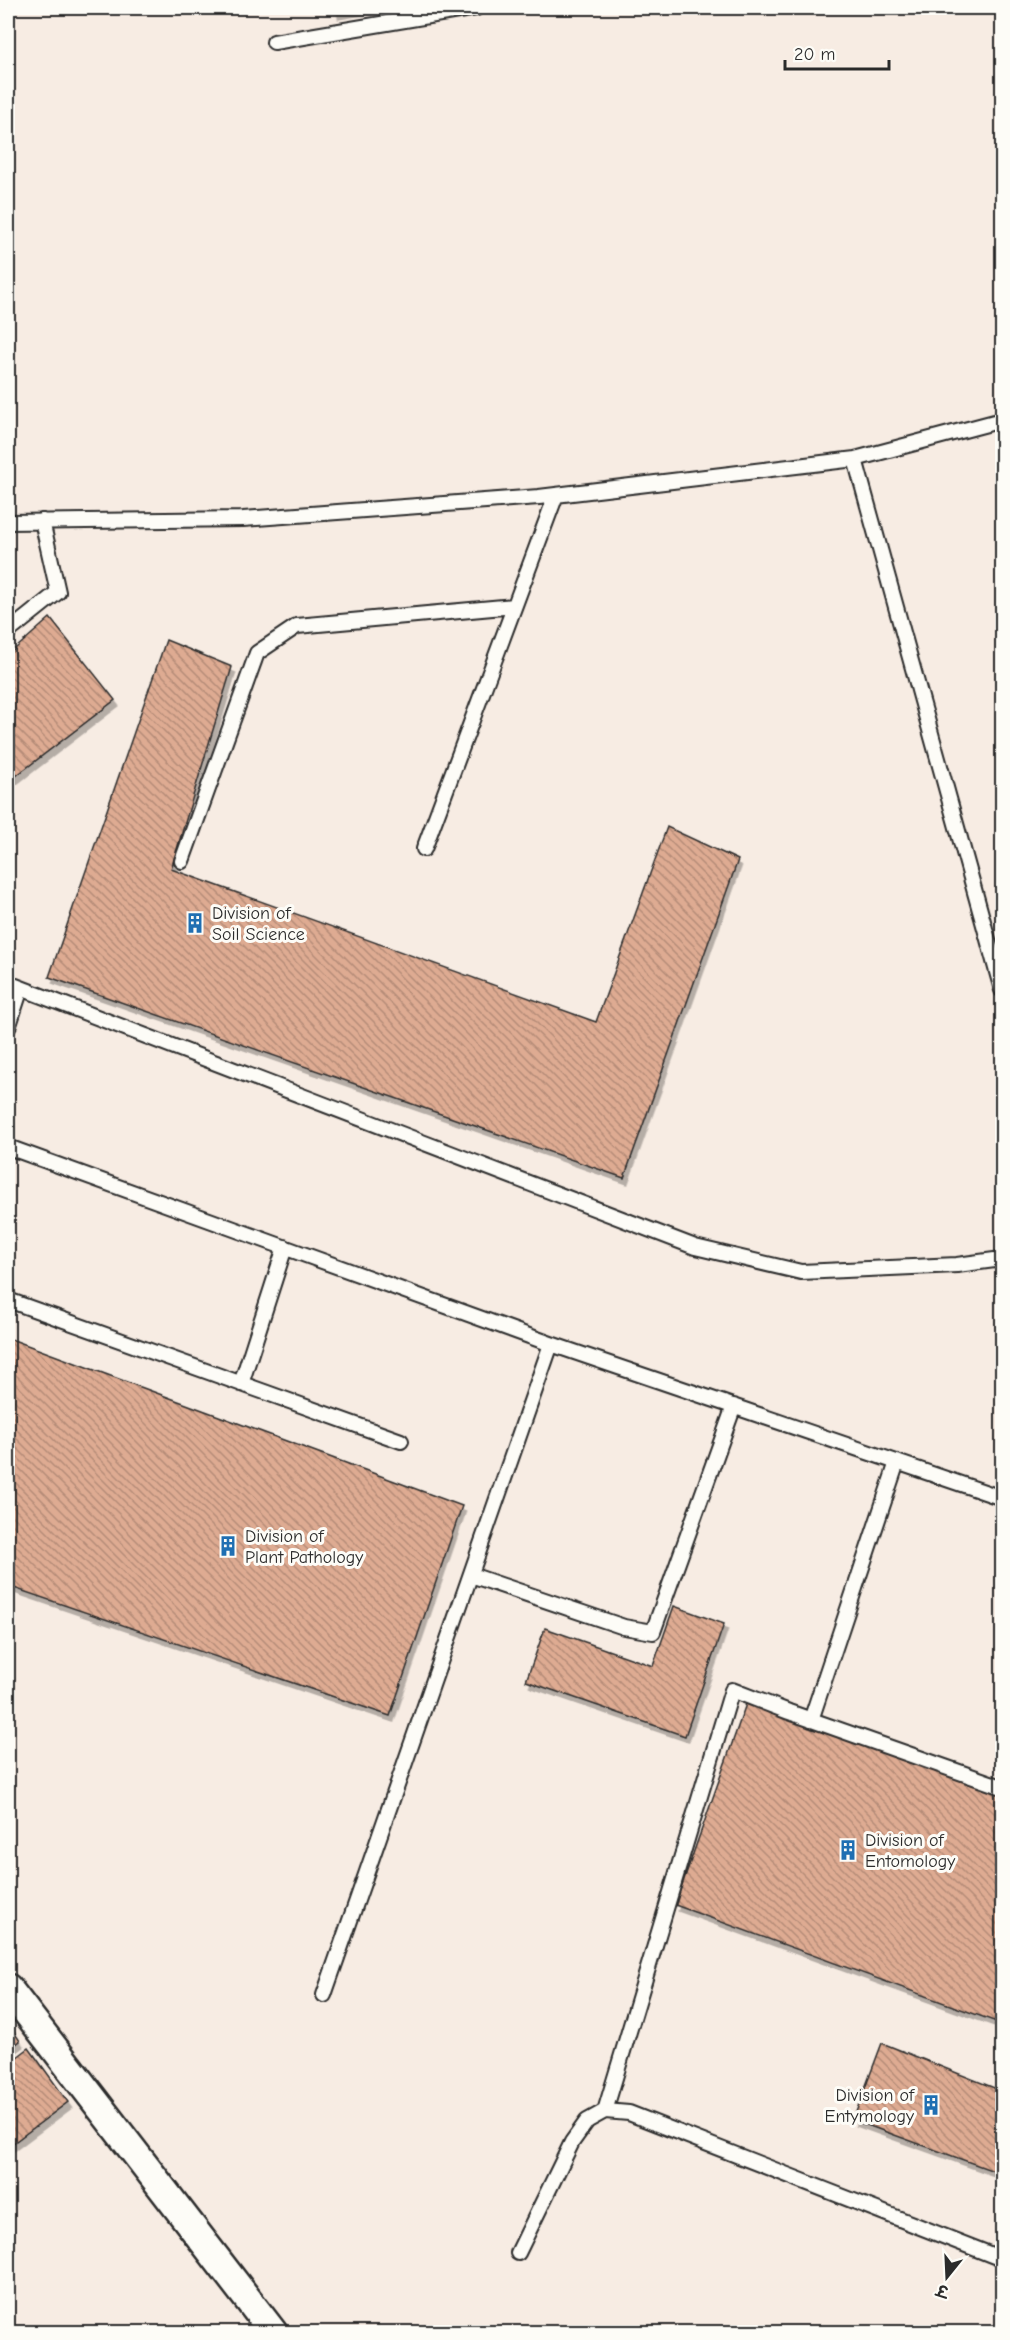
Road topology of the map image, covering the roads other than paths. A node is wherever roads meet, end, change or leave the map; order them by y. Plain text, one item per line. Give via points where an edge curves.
1 (476, 8) edge
2 (274, 42) dead end
3 (1002, 420) edge
4 (855, 459) junction
5 (556, 495) junction
6 (42, 521) junction
7 (8, 522) edge
8 (514, 606) junction
9 (8, 632) edge
10 (424, 849) dead end
11 (182, 861) dead end
12 (8, 983) edge
13 (21, 988) junction
14 (1002, 990) edge
15 (8, 1028) edge
16 (8, 1147) edge
17 (285, 1247) junction
18 (1002, 1259) edge
19 (8, 1300) edge
20 (551, 1344) junction
21 (241, 1384) junction
22 (734, 1406) junction
23 (401, 1441) dead end
24 (897, 1462) junction
25 (1002, 1498) edge
26 (471, 1575) junction
27 (811, 1720) junction
28 (1002, 1787) edge
29 (8, 1988) edge
30 (324, 1995) dead end
31 (605, 2111) junction
32 (518, 2253) dead end
33 (1002, 2259) edge
34 (273, 2332) edge

1 - 2 lane
3 - 4 lane
4 - 5 lane
4 - 14 lane
5 - 6 lane via 243,519
5 - 8 lane
6 - 7 lane
6 - 9 lane via 58,592
8 - 10 lane
8 - 11 lane via 297,626 257,653
12 - 13 lane
13 - 15 lane
13 - 18 lane via 695,1247 801,1272 957,1265
16 - 17 lane
17 - 20 lane
17 - 21 lane
19 - 21 lane
20 - 22 lane
20 - 26 lane
21 - 23 lane
22 - 24 lane
22 - 26 lane via 653,1632 624,1627
24 - 25 lane
24 - 27 lane
26 - 30 lane
27 - 28 lane
27 - 31 lane via 732,1690
29 - 34 street
31 - 32 lane via 587,2121 572,2142
31 - 33 lane via 629,2113

